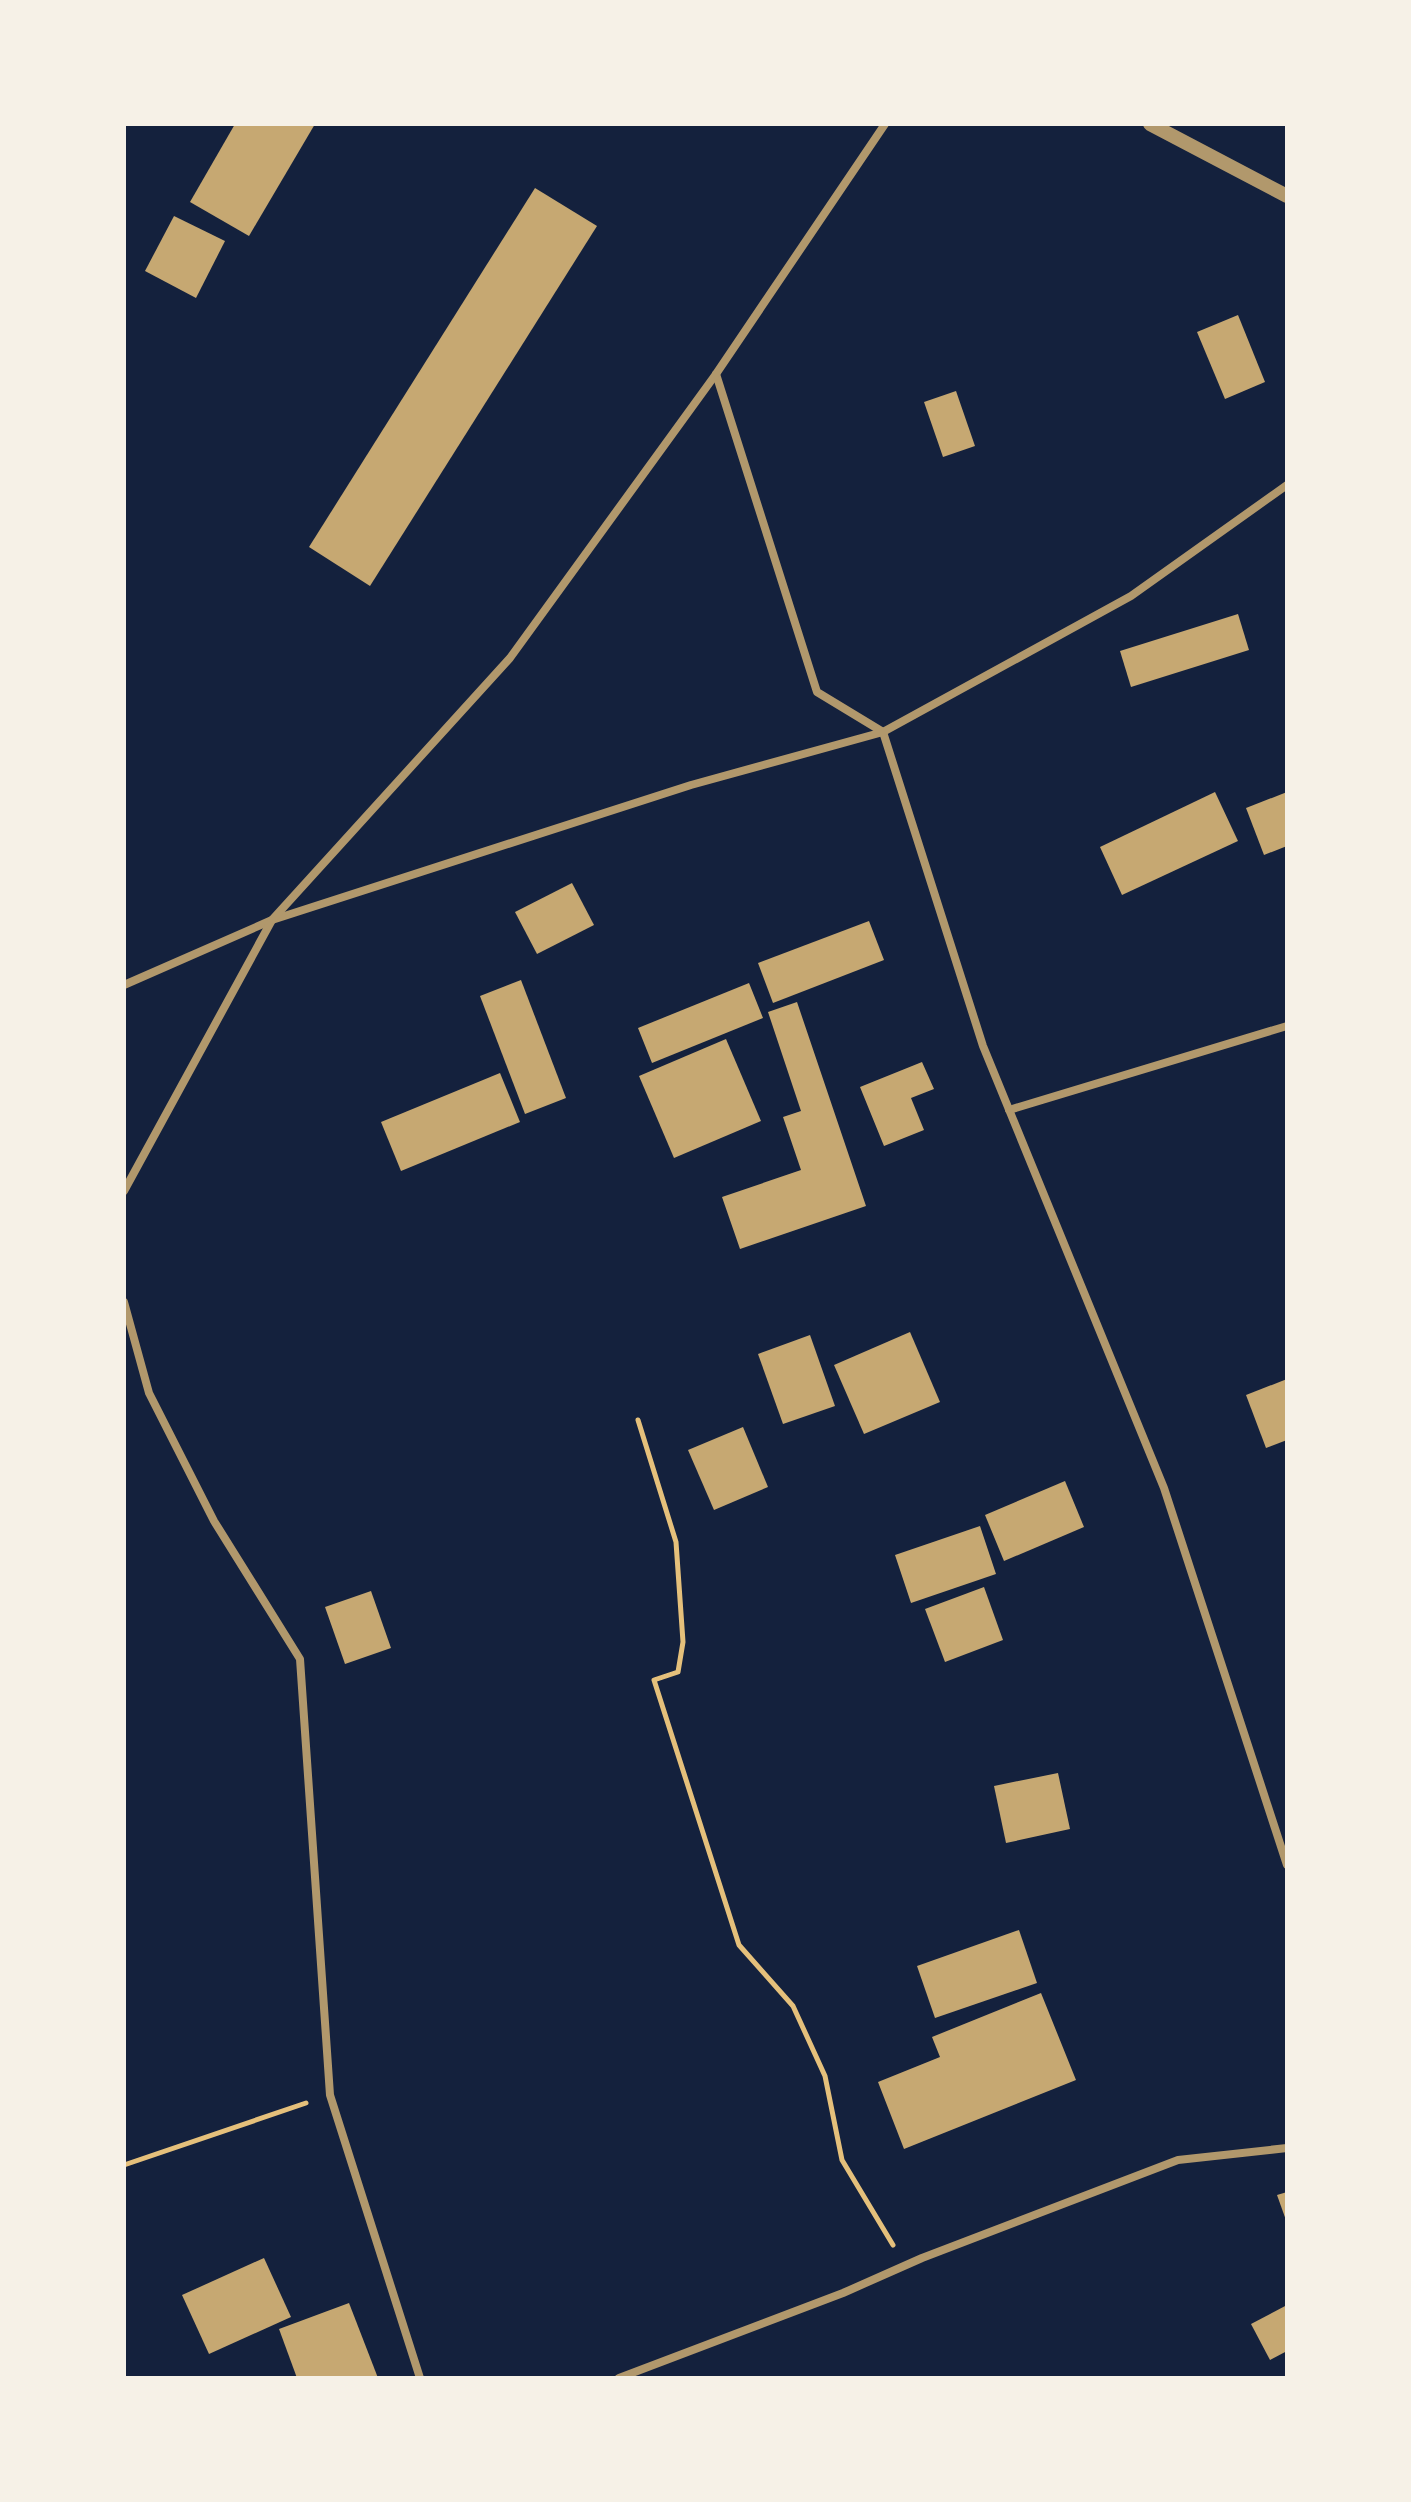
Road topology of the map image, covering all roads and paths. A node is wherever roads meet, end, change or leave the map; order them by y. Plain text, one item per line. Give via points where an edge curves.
1 (885, 124) edge
2 (1150, 124) edge
3 (1287, 196) edge
4 (716, 374) junction
5 (1287, 485) edge
6 (883, 732) junction
7 (272, 920) junction
8 (124, 985) edge
9 (1287, 1026) edge
10 (1009, 1110) junction
11 (124, 1191) edge
12 (124, 1302) edge
13 (638, 1420) dead end
14 (1287, 1865) edge
15 (330, 2095) junction
16 (1287, 2148) edge
17 (124, 2165) edge
18 (922, 2258) junction
19 (420, 2378) edge
20 (619, 2378) edge

1 - 4 street
2 - 3 street
4 - 6 street via 817,692
4 - 7 street via 510,658
5 - 6 street via 1131,596
6 - 7 street via 691,785
6 - 10 street via 983,1046
7 - 8 street
7 - 11 street
9 - 10 street
10 - 14 street via 1164,1488
12 - 15 street via 149,1393 214,1521 300,1659
13 - 18 path via 676,1542 683,1642 678,1672 654,1680 739,1945 793,2006 825,2076 842,2160 894,2247
15 - 17 path
15 - 19 street
16 - 18 street via 1178,2160
18 - 20 street

